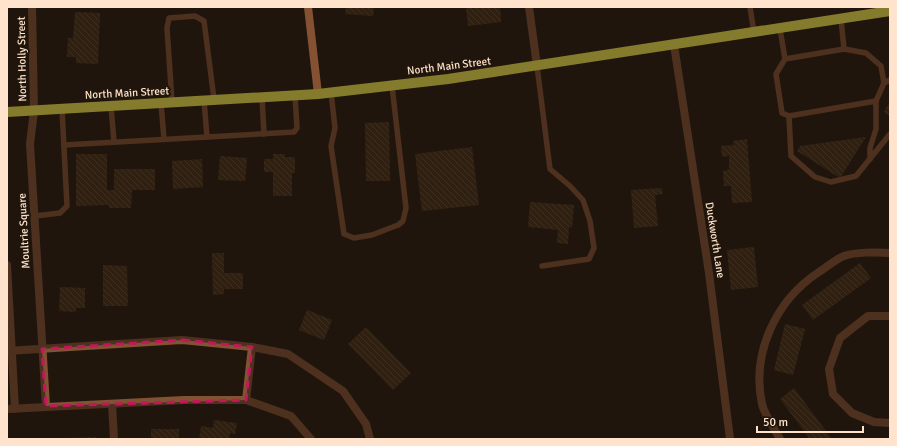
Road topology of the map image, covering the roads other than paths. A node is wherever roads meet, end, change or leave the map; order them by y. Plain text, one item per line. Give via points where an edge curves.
1 (32, 7) edge
2 (308, 7) edge
3 (529, 7) edge
4 (750, 7) edge
5 (890, 11) edge
6 (841, 19) junction
7 (780, 29) junction
8 (754, 32) junction
9 (674, 45) junction
10 (844, 49) junction
11 (785, 59) junction
12 (537, 66) junction
13 (890, 80) edge
14 (884, 83) junction
15 (392, 86) junction
16 (331, 92) junction
17 (318, 94) junction
18 (295, 95) junction
19 (262, 97) junction
20 (209, 100) junction
21 (876, 101) junction
22 (172, 102) junction
23 (161, 103) junction
24 (111, 106) junction
25 (62, 109) junction
26 (34, 111) junction
27 (7, 112) edge
28 (789, 116) junction
29 (264, 134) junction
30 (890, 134) edge
31 (207, 137) junction
32 (164, 139) junction
33 (114, 142) junction
34 (64, 145) junction
35 (870, 158) junction
36 (34, 216) junction
37 (890, 252) edge
38 (7, 265) edge
39 (542, 266) dead end
40 (890, 316) edge
41 (252, 347) junction
42 (42, 349) junction
43 (9, 351) edge
44 (246, 400) junction
45 (112, 404) junction
46 (46, 406) junction
47 (11, 409) edge
48 (890, 423) edge
49 (114, 439) edge
50 (311, 439) edge
51 (370, 439) edge
52 (730, 439) edge
53 (780, 439) edge

1 - 26 street, North Holly Street
2 - 17 street
3 - 12 street
4 - 8 lane
5 - 6 main road, North Main Street
6 - 7 main road, North Main Street
6 - 10 lane
7 - 8 main road, North Main Street
7 - 11 lane
8 - 9 main road, North Main Street
9 - 12 main road, North Main Street
9 - 52 street, Duckworth Lane via 709,273
10 - 11 lane
10 - 14 lane via 866,53 881,66
11 - 28 lane via 776,74 782,113
12 - 15 main road, North Main Street
12 - 39 lane via 550,169 583,200 590,220 594,248 589,259
13 - 14 lane
14 - 21 lane
15 - 16 main road, North Main Street
15 - 16 lane via 406,208 403,221 372,235 354,238 344,234 331,146 335,128
16 - 17 main road, North Main Street
17 - 18 main road, North Main Street
18 - 19 main road, North Main Street
18 - 29 lane via 297,128 294,132
19 - 20 main road, North Main Street
19 - 29 lane
20 - 22 main road, North Main Street
20 - 22 lane via 204,21 195,16 169,18 167,28
20 - 31 lane
21 - 28 lane
21 - 35 lane via 876,129 870,148
22 - 23 main road, North Main Street
23 - 24 main road, North Main Street
23 - 32 lane
24 - 25 main road, North Main Street
24 - 33 lane
25 - 26 main road, North Main Street
25 - 34 lane
26 - 27 main road, North Main Street
26 - 36 street, Moultrie Square via 30,144
28 - 35 lane via 791,156 815,177 831,182 856,176
29 - 31 lane
30 - 35 lane
31 - 32 lane
32 - 33 lane
33 - 34 lane
34 - 36 lane via 68,206 60,214
36 - 42 street, Moultrie Square
37 - 53 street via 844,256 808,279 786,301 771,326 763,348 759,373 762,405
38 - 43 street, Moultrie Square
40 - 48 street via 868,316 840,338 829,369 833,394 852,413 874,422
41 - 42 street via 182,340
41 - 44 street
41 - 51 street via 288,354 343,391 366,424
42 - 43 street
42 - 46 street, Moultrie Square
43 - 47 street, Moultrie Square
44 - 45 street, Moultrie Square
44 - 50 street, Moultrie Square via 291,416
45 - 46 street, Moultrie Square
45 - 49 street
46 - 47 street, Moultrie Square

